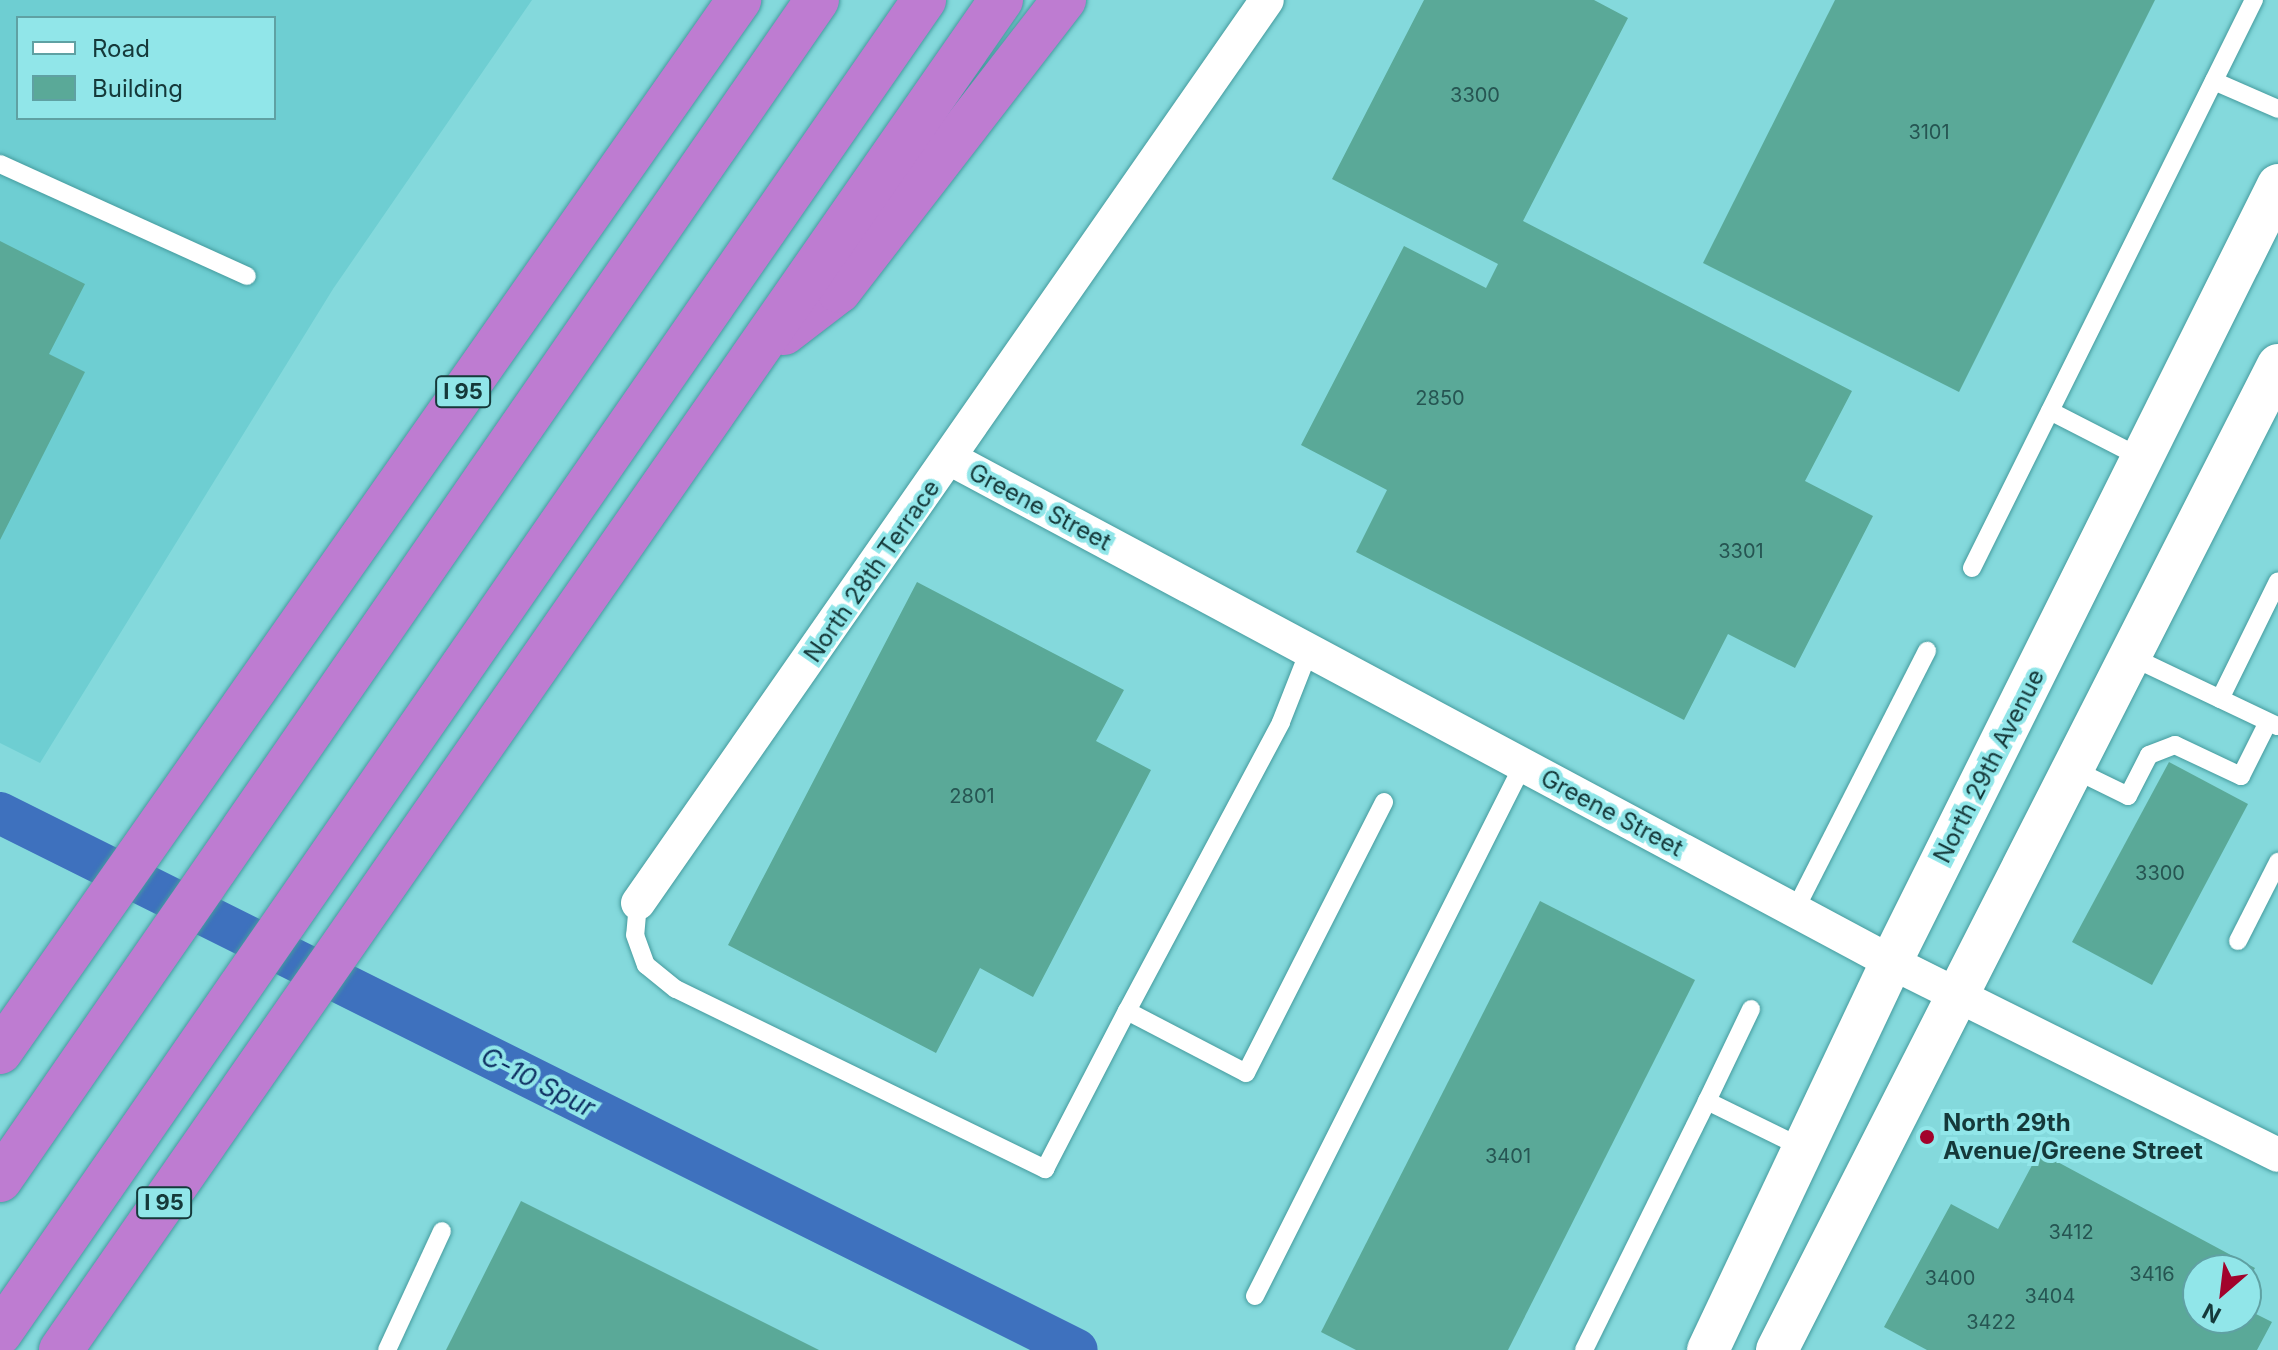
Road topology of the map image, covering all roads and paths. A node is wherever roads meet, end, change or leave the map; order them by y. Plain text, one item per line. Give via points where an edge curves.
1 (739, 0) edge
2 (817, 0) edge
3 (924, 0) edge
4 (1001, 0) edge
5 (1064, 0) edge
6 (1267, 0) edge
7 (2254, 0) edge
8 (2214, 81) junction
9 (2278, 109) edge
10 (0, 164) edge
11 (2278, 185) edge
12 (247, 276) dead end
13 (751, 359) junction
14 (2278, 365) edge
15 (2050, 411) junction
16 (2266, 420) edge
17 (2142, 458) junction
18 (951, 459) junction
19 (1972, 568) dead end
20 (2278, 581) edge
21 (1309, 651) junction
22 (1927, 651) dead end
23 (2132, 657) junction
24 (2220, 699) junction
25 (2273, 724) edge
26 (1523, 765) junction
27 (2075, 770) junction
28 (1384, 802) dead end
29 (2278, 862) edge
30 (638, 903) joint
31 (1795, 910) junction
32 (2238, 941) dead end
33 (1891, 962) junction
34 (1961, 997) junction
35 (1751, 1009) dead end
36 (1127, 1011) junction
37 (0, 1052) edge
38 (1707, 1101) junction
39 (1803, 1148) junction
40 (2278, 1155) edge
41 (0, 1180) edge
42 (442, 1231) dead end
43 (1255, 1296) dead end
44 (0, 1333) edge
45 (61, 1350) edge
46 (387, 1350) edge
47 (1584, 1350) edge
48 (1708, 1350) edge
49 (1777, 1350) edge

1 - 37 highway, I 95
2 - 41 highway
3 - 44 highway
4 - 13 highway, I 95
5 - 13 highway via 839,291
6 - 18 street, North 28th Terrace
7 - 8 lane
8 - 9 lane
8 - 15 lane
10 - 12 lane
11 - 17 street, North 29th Avenue
13 - 45 highway, I 95 via 387,889
14 - 16 street
15 - 17 lane
15 - 19 lane
16 - 23 street
17 - 33 street, North 29th Avenue
18 - 21 street, Greene Street
18 - 30 street, North 28th Terrace
20 - 24 lane
21 - 26 street, Greene Street
21 - 36 lane via 1281,722
22 - 31 lane
23 - 24 lane
23 - 27 street
24 - 25 lane
25 - 27 lane via 2241,776 2175,745 2149,755 2128,796
26 - 31 street, Greene Street
26 - 43 lane
27 - 34 street
28 - 36 lane via 1246,1073
29 - 32 lane
30 - 36 lane via 635,935 646,965 676,989 1045,1169
31 - 33 street, Greene Street
33 - 34 street, Greene Street
33 - 39 street, North 29th Avenue
34 - 40 street, Greene Street
34 - 49 street
35 - 38 lane
38 - 39 lane
38 - 47 lane
39 - 48 street, North 29th Avenue
42 - 46 lane

